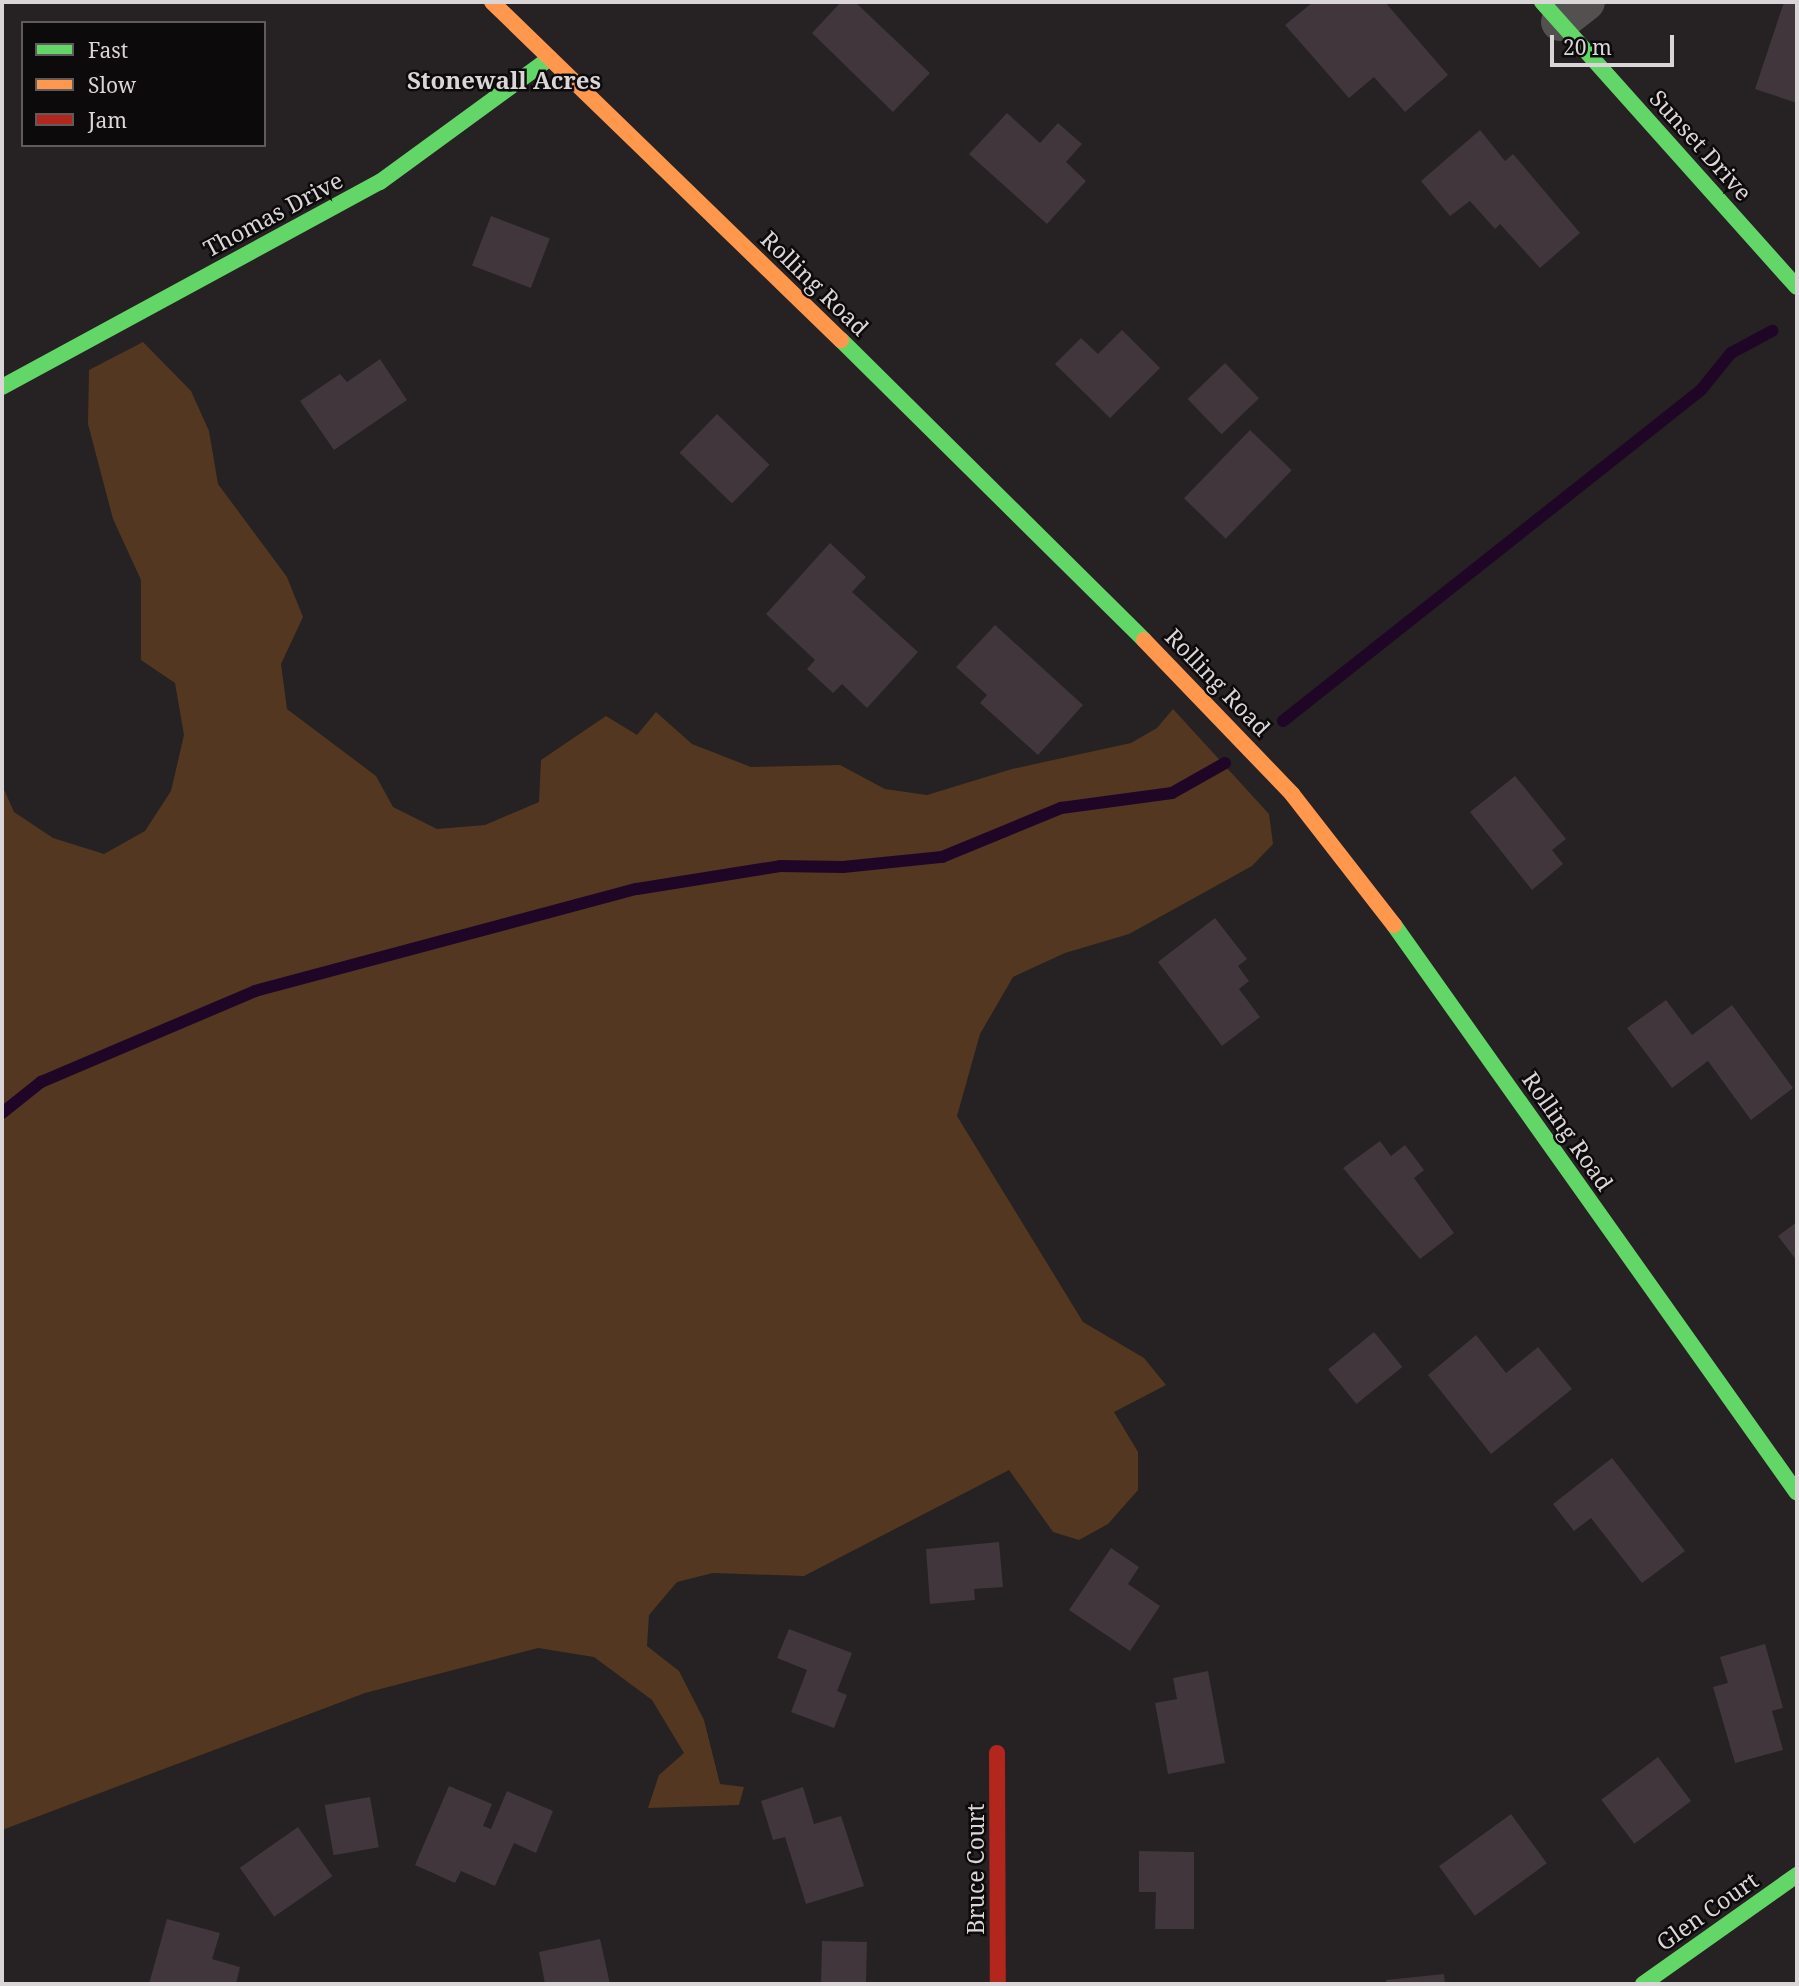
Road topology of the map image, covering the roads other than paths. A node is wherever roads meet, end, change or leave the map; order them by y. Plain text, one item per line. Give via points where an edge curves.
1 (492, 2) edge
2 (1562, 8) edge
3 (550, 58) junction
4 (1797, 287) edge
5 (2, 387) edge
6 (1797, 1493) edge
7 (997, 1753) dead end
8 (1797, 1875) edge
9 (998, 1984) edge
10 (1643, 1984) edge

1 - 3 street, Rolling Road
2 - 4 street, Sunset Drive
3 - 5 street, Thomas Drive via 458,130 380,182
3 - 6 street, Rolling Road via 1069,562 1292,794 1398,930
7 - 9 street, Bruce Court
8 - 10 street, Glen Court

